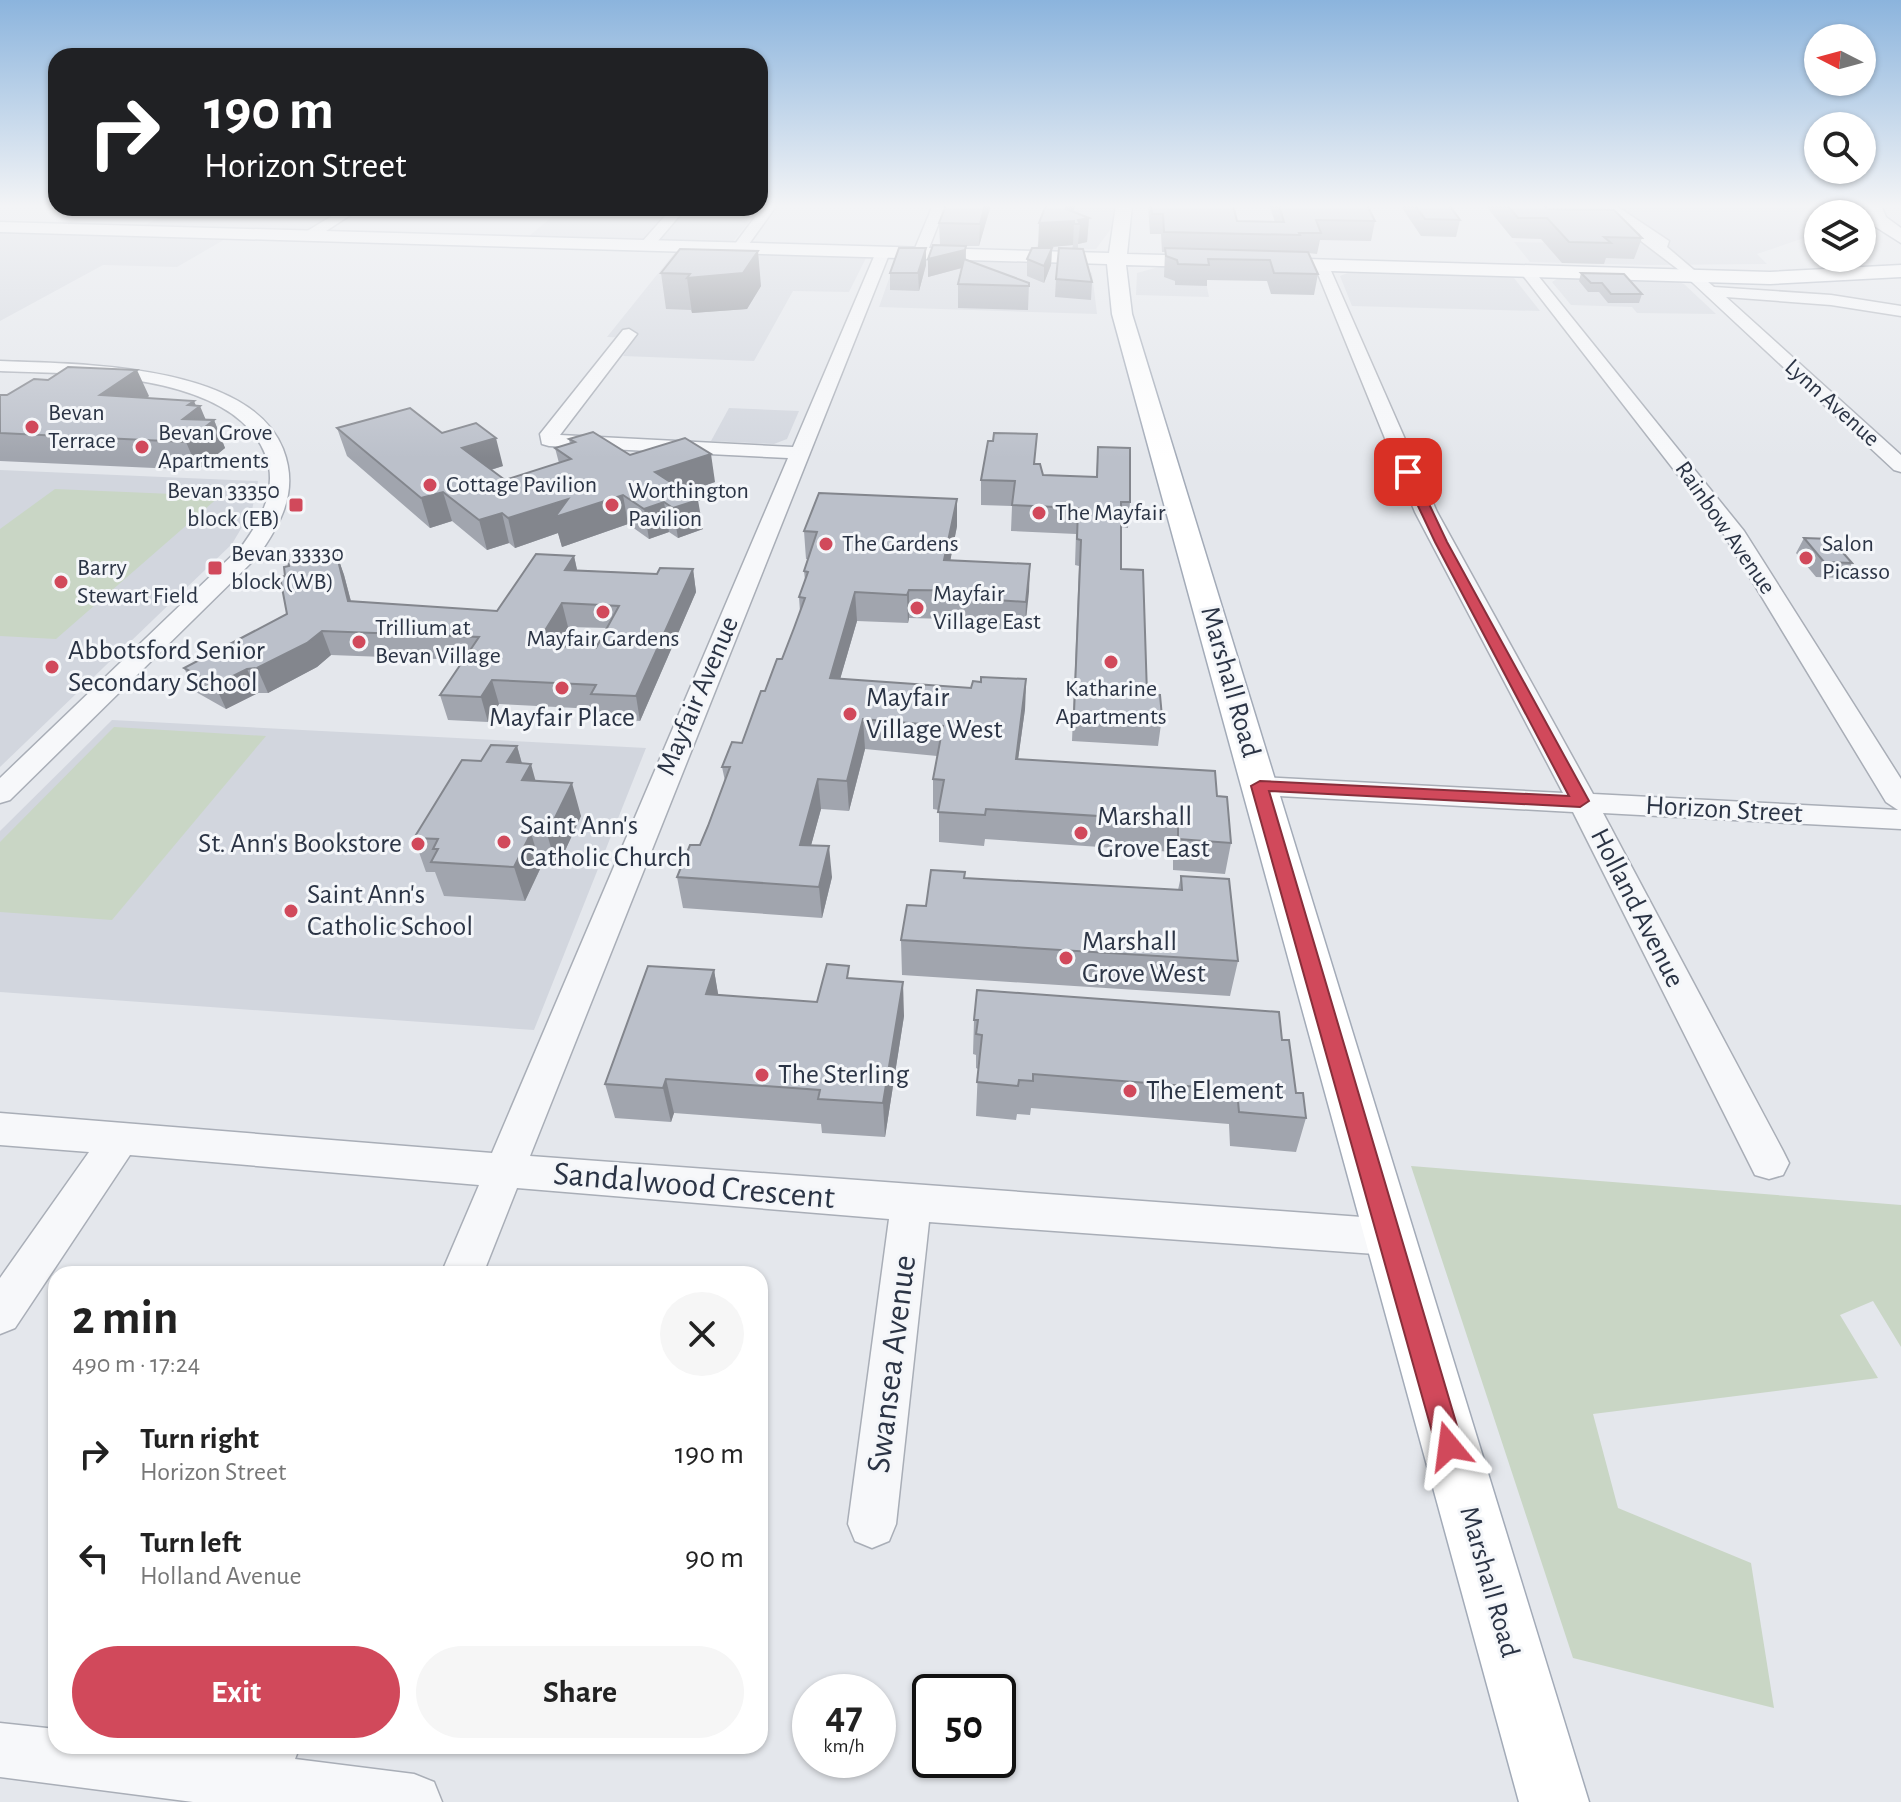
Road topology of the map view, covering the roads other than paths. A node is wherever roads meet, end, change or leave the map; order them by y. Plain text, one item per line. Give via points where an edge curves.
1 (867, 289) edge
2 (1118, 289) edge
3 (1332, 289) edge
4 (1541, 289) edge
5 (1711, 291) joint
6 (1901, 311) edge
7 (629, 334) dead end
8 (0, 366) edge
9 (798, 453) junction
10 (1901, 466) edge
11 (1260, 786) junction
12 (0, 794) edge
13 (1580, 801) junction
14 (1901, 802) edge
15 (1901, 820) edge
16 (0, 1129) edge
17 (120, 1139) junction
18 (1769, 1163) dead end
19 (503, 1171) junction
20 (911, 1204) junction
21 (1389, 1237) junction
22 (465, 1266) edge
23 (0, 1314) edge
24 (872, 1524) dead end
25 (0, 1750) edge
26 (48, 1753) edge
27 (76, 1754) edge
28 (265, 1764) edge
29 (414, 1802) edge
30 (1554, 1802) edge

1 - 9 street, Mayfair Avenue
2 - 11 main road, Marshall Road
3 - 13 street, Holland Avenue via 1426,512
4 - 14 street, Rainbow Avenue via 1733,531
5 - 6 street
5 - 10 street, Lynn Avenue
7 - 9 street via 549,440
8 - 12 street via 120,374 221,400 244,412 271,439 282,481 277,504 250,551
9 - 19 street, Mayfair Avenue
11 - 13 street, Horizon Street
11 - 21 main road, Marshall Road
13 - 15 street, Horizon Street
13 - 18 street, Holland Avenue
16 - 17 street, Sandalwood Crescent
17 - 19 street, Sandalwood Crescent
17 - 23 street
19 - 20 street, Sandalwood Crescent
19 - 22 street, Mayfair Avenue
20 - 21 street, Sandalwood Crescent
20 - 24 street, Swansea Avenue
21 - 30 main road, Marshall Road
25 - 26 street
27 - 28 street
28 - 29 street

